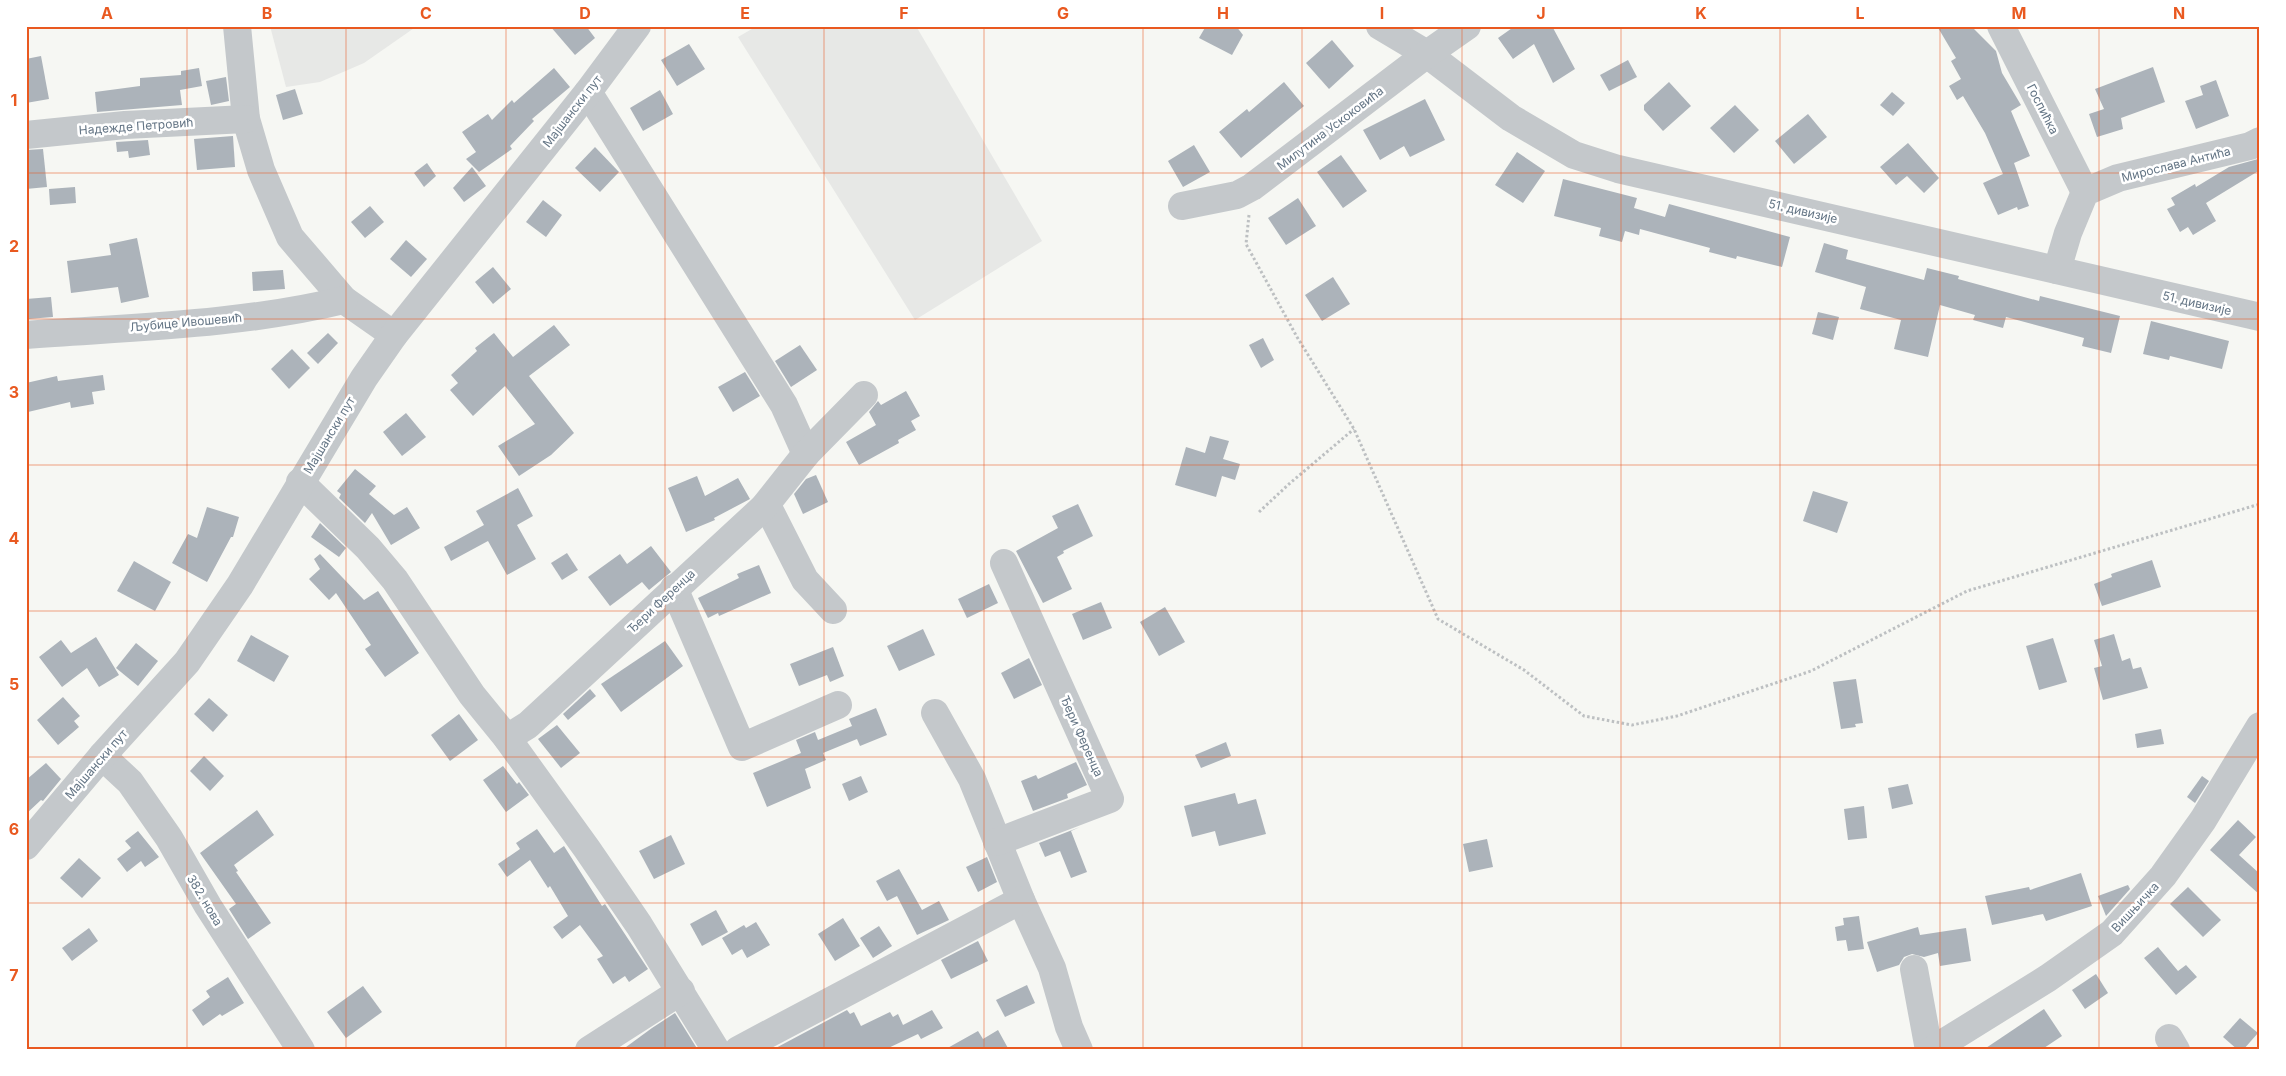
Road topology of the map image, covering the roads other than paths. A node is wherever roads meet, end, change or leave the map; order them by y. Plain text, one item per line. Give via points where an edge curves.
1 (237, 26) edge
2 (637, 26) edge
3 (1380, 26) edge
4 (1468, 26) edge
5 (2001, 26) edge
6 (1427, 54) junction
7 (588, 92) junction
8 (246, 119) junction
9 (26, 135) edge
10 (2260, 142) edge
11 (2085, 192) junction
12 (1182, 206) dead end
13 (2057, 270) junction
14 (344, 300) junction
15 (2260, 317) edge
16 (26, 335) edge
17 (394, 335) junction
18 (864, 395) dead end
19 (806, 454) junction
20 (300, 482) junction
21 (764, 507) junction
22 (1004, 562) dead end
23 (674, 588) junction
24 (833, 610) dead end
25 (838, 705) dead end
26 (935, 713) dead end
27 (2260, 726) edge
28 (508, 738) junction
29 (102, 756) junction
30 (997, 842) junction
31 (26, 846) edge
32 (1021, 900) junction
33 (1914, 969) dead end
34 (681, 991) junction
35 (301, 1050) edge
36 (589, 1050) edge
37 (716, 1050) edge
38 (738, 1050) edge
39 (1080, 1050) edge
40 (1930, 1050) edge

1 - 8 street
2 - 7 street, Мајшански пут
3 - 6 street, 51. дивизије
4 - 6 street, Милутина Ускоковића
5 - 11 street, Госпићка
6 - 12 street, Милутина Ускоковића via 1252,187 1237,195
6 - 13 street, 51. дивизије via 1511,118 1574,155 1618,169
7 - 17 street, Мајшански пут
7 - 19 street via 784,404
8 - 9 street, Надежде Петровић via 125,125
8 - 14 street via 261,170 290,237
10 - 11 street, Мирослава Антића via 2118,178
11 - 13 street
13 - 15 street, 51. дивизије
14 - 16 street, Љубице Ивошевић via 277,314
14 - 17 street
17 - 20 street, Мајшански пут
18 - 19 street, Ђери Ференца
19 - 21 street, Ђери Ференца
20 - 28 street via 368,548 395,580 472,695
20 - 29 street, Мајшански пут via 240,585 186,662
21 - 23 street, Ђери Ференца
21 - 24 street via 771,513 805,580
22 - 30 street, Ђери Ференца via 1110,799
23 - 25 street via 742,747
23 - 28 street, Ђери Ференца via 528,725
26 - 30 street via 972,779
27 - 40 street, Вишњичка via 2164,876 2112,933 2048,978
28 - 34 street via 587,849
29 - 31 street, Мајшански пут
29 - 35 street, 382. нова via 130,782 163,830
30 - 32 street
32 - 38 street
32 - 39 street via 1052,968
33 - 40 street
34 - 36 street
34 - 37 street

